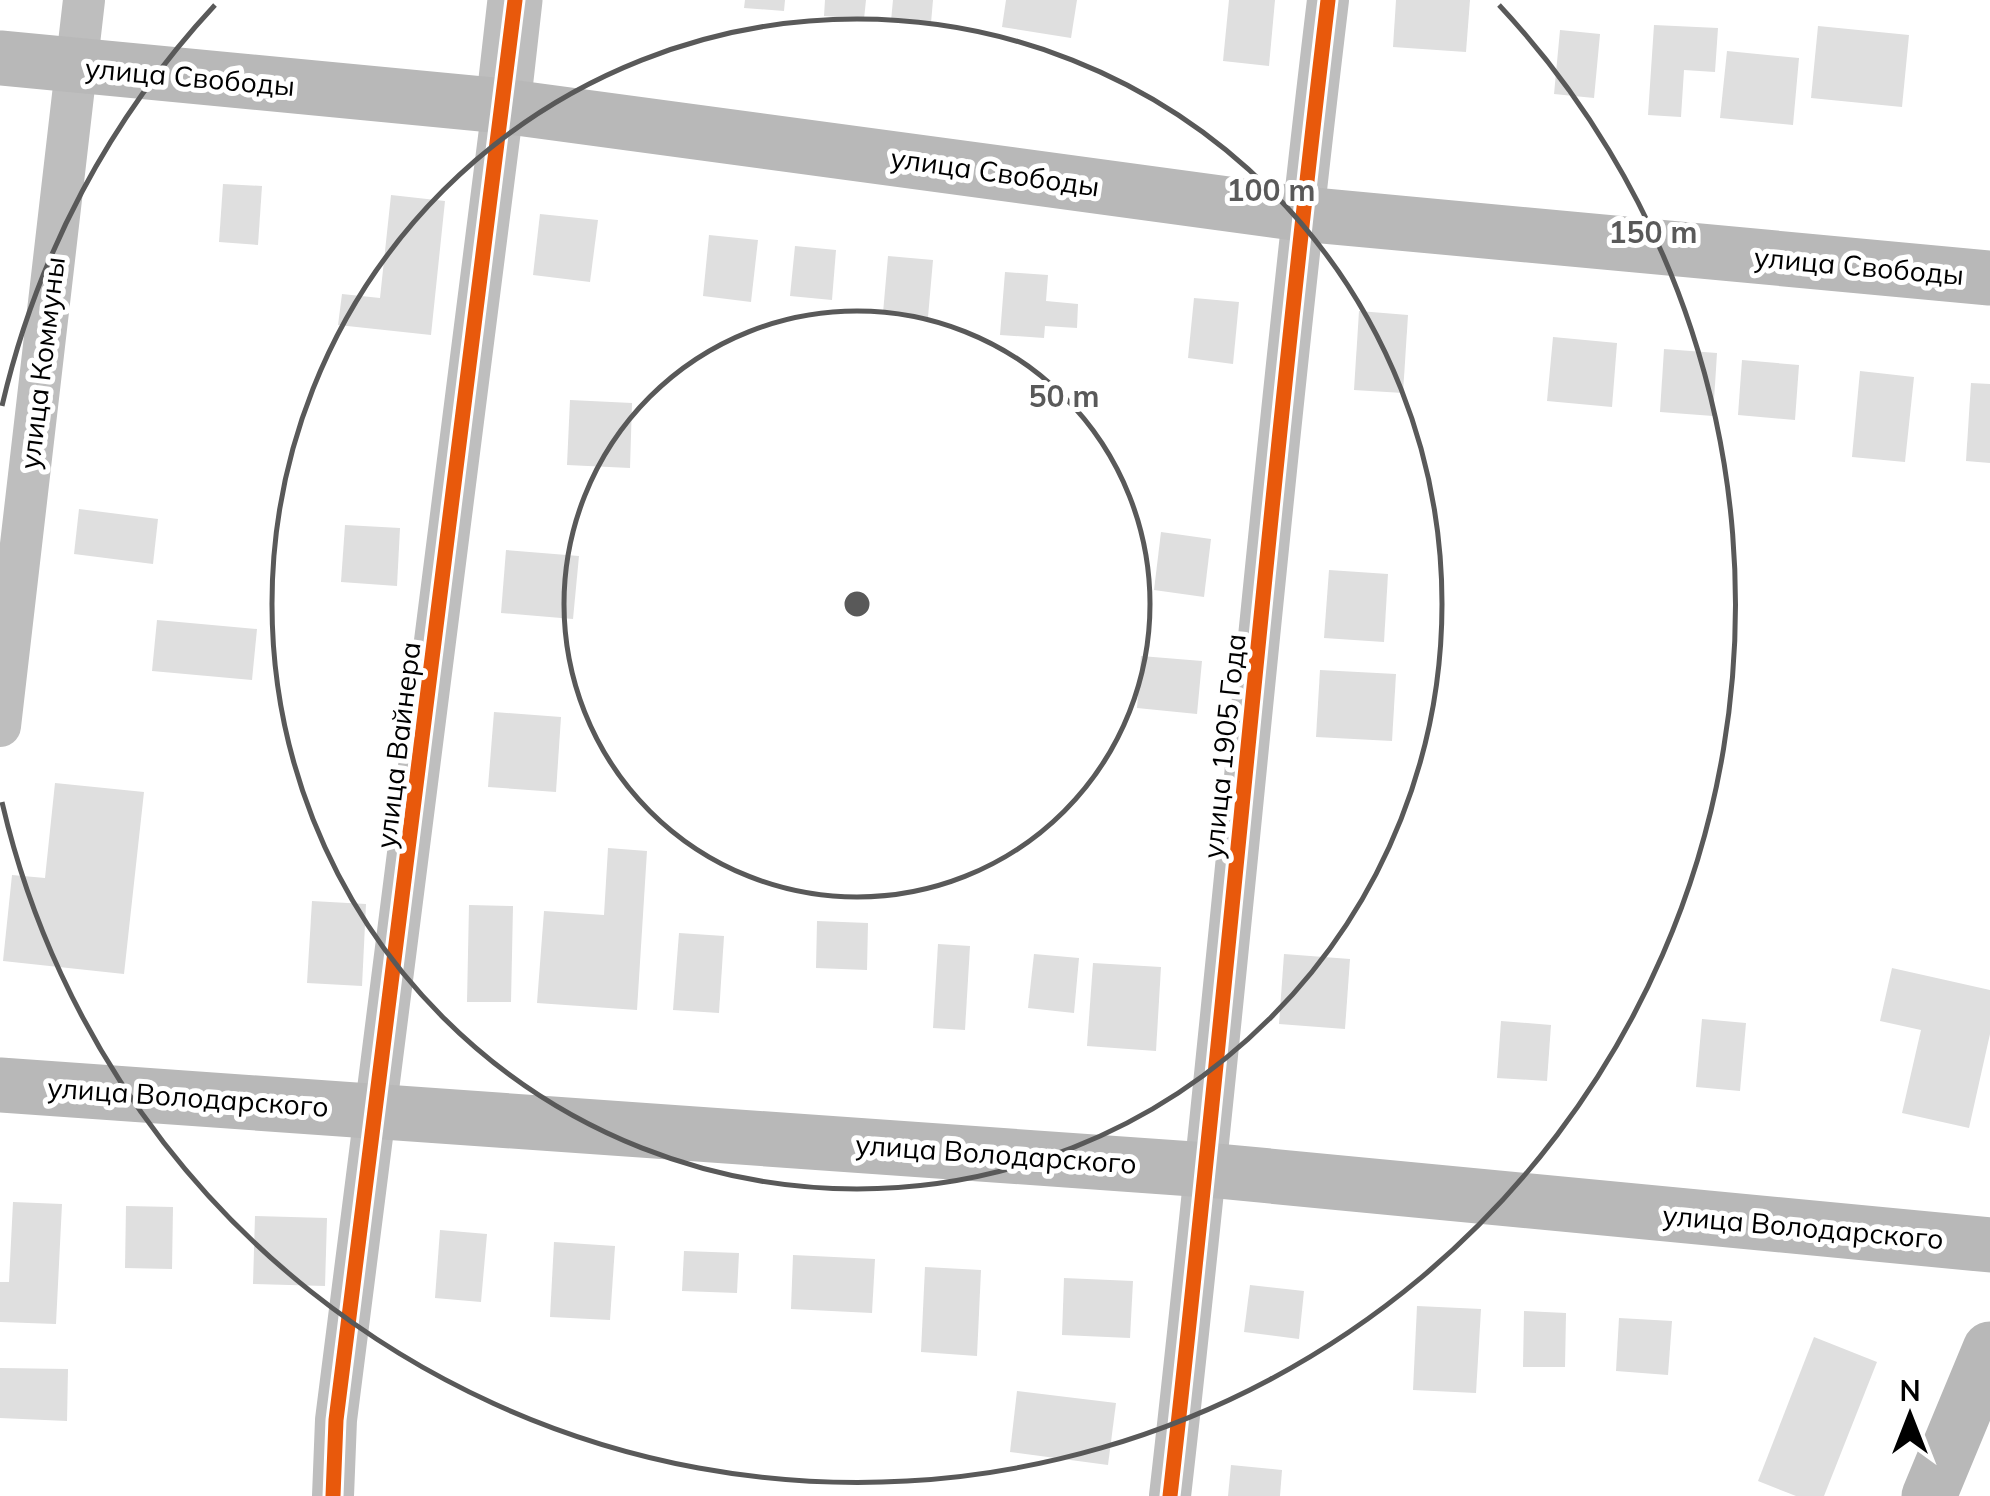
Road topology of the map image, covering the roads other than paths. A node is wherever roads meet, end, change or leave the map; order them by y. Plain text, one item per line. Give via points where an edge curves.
1 (84, 0) edge
2 (515, 0) edge
3 (1328, 0) edge
4 (0, 58) edge
5 (77, 66) junction
6 (503, 106) junction
7 (1302, 214) junction
8 (1990, 278) edge
9 (0, 726) edge
10 (0, 1084) edge
11 (377, 1109) junction
12 (1207, 1170) junction
13 (1990, 1245) edge
14 (1990, 1350) edge
15 (333, 1496) edge
16 (1170, 1496) edge
17 (1929, 1496) edge

1 - 5 street, улица Коммуны
2 - 6 street, улица Вайнера
3 - 7 street, улица 1905 Года
4 - 5 main road, улица Свободы
5 - 6 main road, улица Свободы
5 - 9 street, улица Коммуны
6 - 7 main road, улица Свободы
6 - 11 street, улица Вайнера
7 - 8 main road, улица Свободы
7 - 12 street, улица 1905 Года
10 - 11 main road, улица Володарского
11 - 12 main road, улица Володарского
11 - 15 street, улица Вайнера via 336,1420
12 - 13 main road, улица Володарского
12 - 16 street, улица 1905 Года
14 - 17 main road

